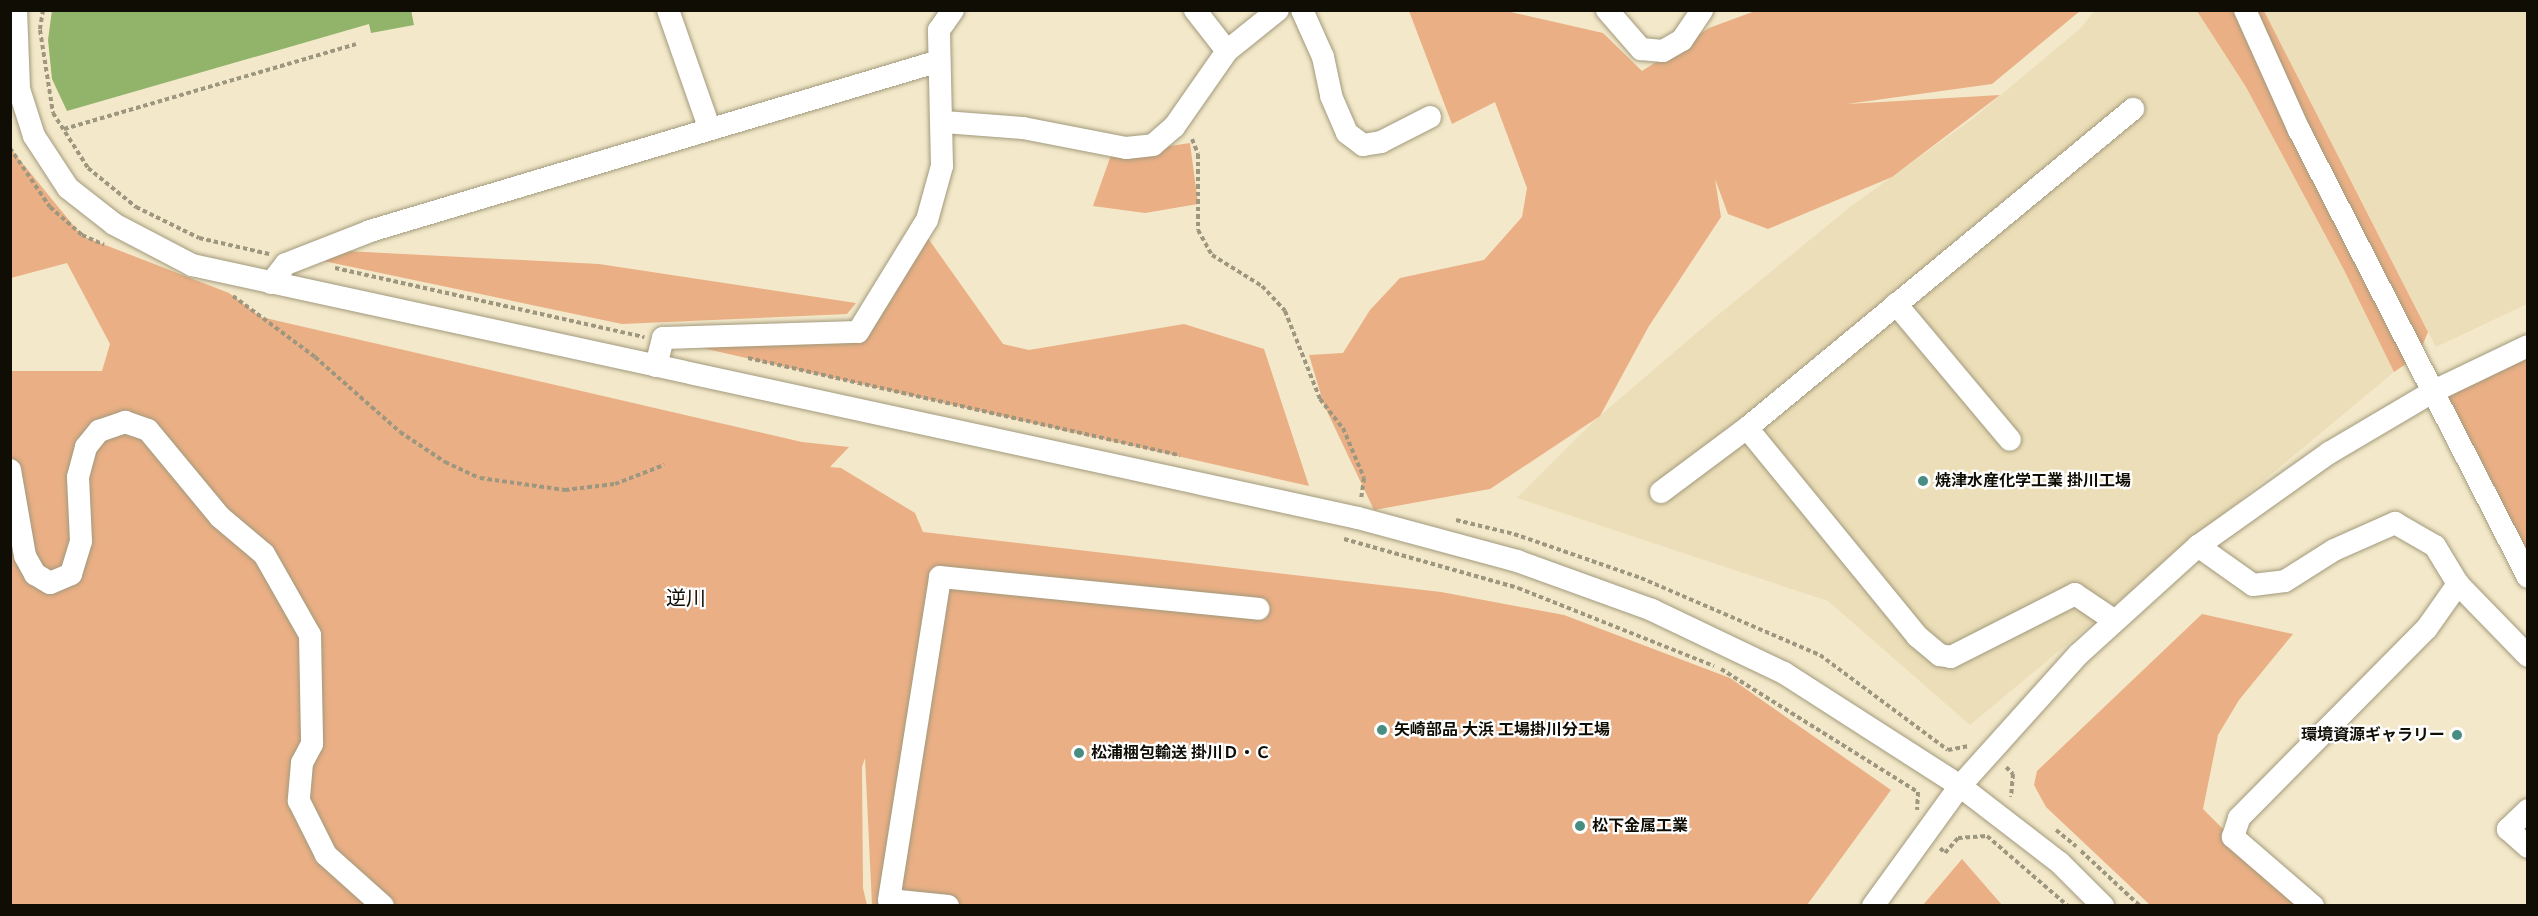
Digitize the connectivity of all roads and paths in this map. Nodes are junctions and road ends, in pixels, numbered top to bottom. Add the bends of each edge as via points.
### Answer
1 (16, 10) edge
2 (668, 10) edge
3 (952, 10) edge
4 (1195, 10) edge
5 (1278, 10) edge
6 (1302, 10) edge
7 (1607, 10) edge
8 (1702, 10) edge
9 (2246, 10) edge
10 (357, 44) dead end
11 (1227, 51) junction
12 (939, 61) junction
13 (2133, 109) dead end
14 (1180, 117) junction
15 (1430, 117) dead end
16 (944, 122) junction
17 (710, 127) junction
18 (64, 129) dead end
19 (10, 148) edge
20 (106, 246) dead end
21 (271, 283) junction
22 (238, 292) dead end
23 (1896, 304) junction
24 (2528, 346) edge
25 (657, 366) junction
26 (2432, 392) junction
27 (1746, 428) junction
28 (2010, 440) dead end
29 (664, 465) dead end
30 (10, 470) edge
31 (1660, 492) dead end
32 (1358, 518) junction
33 (1335, 537) dead end
34 (2198, 546) junction
35 (2528, 577) edge
36 (2458, 584) junction
37 (1257, 609) dead end
38 (2115, 621) junction
39 (2528, 656) edge
40 (1960, 786) junction
41 (2528, 810) edge
42 (1926, 837) junction
43 (2528, 847) edge
44 (384, 906) edge
45 (948, 906) edge
46 (1873, 906) edge
47 (2068, 906) edge
48 (2103, 906) edge
49 (2313, 906) edge

1 - 21 street via 19,89 34,136 68,188 114,224 192,265
2 - 17 street
3 - 12 street via 939,30
4 - 11 street
5 - 11 street
6 - 15 street via 1323,57 1331,96 1347,133 1363,145 1381,142
7 - 8 street via 1641,49 1663,51 1682,40
9 - 26 street via 2299,130
10 - 18 path
11 - 14 street
12 - 16 street
12 - 17 street
13 - 23 street
14 - 16 street via 1153,145 1126,148 1023,128
14 - 32 path via 1198,154 1198,230 1212,255 1262,286 1286,311 1320,399 1343,428 1364,478
16 - 25 street via 942,166 927,220 858,332 663,338
17 - 21 street via 370,231 286,264
19 - 20 path via 50,207 82,236
21 - 25 street
22 - 29 path via 228,291 315,357 400,432 445,462 480,478 565,490 615,484
23 - 27 street
23 - 28 street
24 - 26 street
25 - 32 street
26 - 34 street via 2329,453
26 - 35 street
27 - 31 street
27 - 38 street via 1917,636 1940,655 1951,657 2075,594
30 - 44 street via 25,556 35,574 50,583 71,574 81,541 78,477 86,447 99,431 124,422 148,430 220,517 264,554 310,635 312,744 302,763 299,801 326,855
32 - 40 street via 1517,561 1652,610 1784,673
33 - 42 path via 1518,588 1720,668 1918,792 1915,827
34 - 36 street via 2253,585 2285,581 2334,550 2395,524 2435,546
34 - 38 street
36 - 39 street
36 - 49 street via 2427,628 2240,818 2233,837
37 - 45 street via 940,578 889,900
38 - 40 street via 2079,654
40 - 42 street
40 - 48 street via 2060,863
41 - 43 street via 2508,829
42 - 46 street
42 - 47 path via 1945,853 1958,838 1988,836

